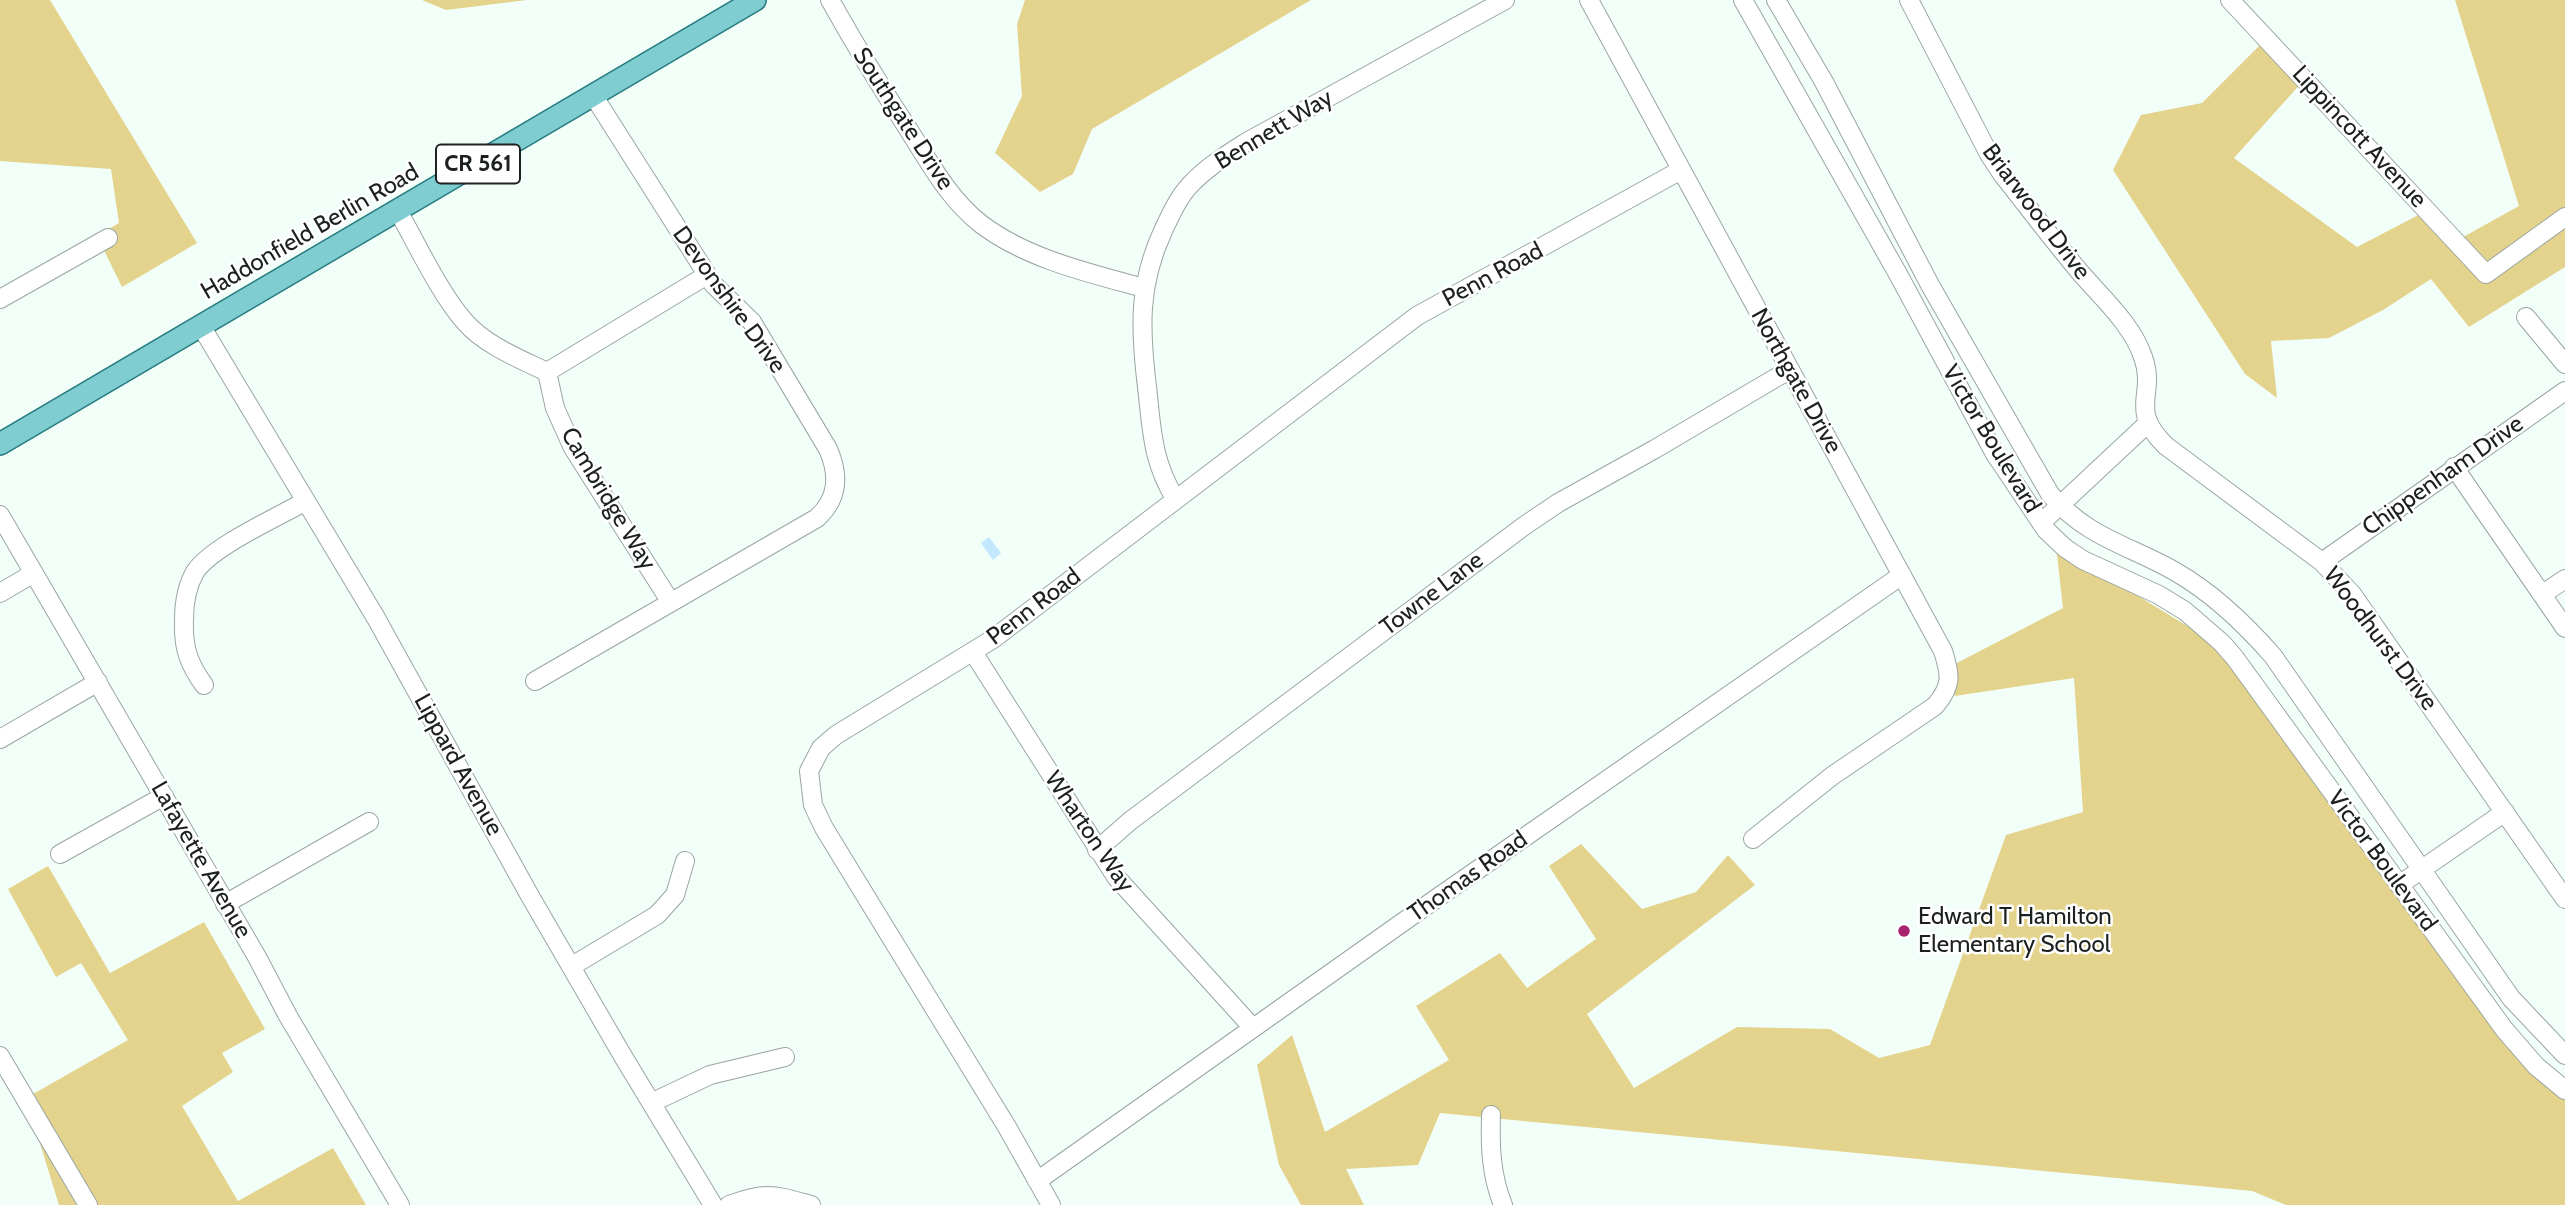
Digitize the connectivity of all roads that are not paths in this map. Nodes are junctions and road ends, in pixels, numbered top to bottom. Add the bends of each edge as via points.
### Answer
1 (755, 0) edge
2 (830, 0) edge
3 (1505, 0) edge
4 (1589, 0) edge
5 (1743, 0) edge
6 (1776, 0) edge
7 (1909, 0) edge
8 (2230, 0) edge
9 (593, 95) junction
10 (1681, 170) junction
11 (398, 211) junction
12 (2565, 217) edge
13 (108, 238) dead end
14 (707, 275) junction
15 (1144, 288) junction
16 (0, 299) edge
17 (2526, 317) dead end
18 (201, 326) junction
19 (2565, 364) edge
20 (1789, 370) junction
21 (547, 372) junction
22 (2565, 391) edge
23 (2147, 424) junction
24 (0, 444) edge
25 (2454, 467) junction
26 (1175, 500) junction
27 (304, 502) junction
28 (2060, 506) junction
29 (0, 515) edge
30 (2041, 523) junction
31 (2148, 558) junction
32 (2322, 562) junction
33 (34, 572) junction
34 (1902, 575) junction
35 (2565, 579) edge
36 (2128, 582) junction
37 (0, 593) edge
38 (2543, 594) junction
39 (670, 601) junction
40 (2565, 628) edge
41 (973, 652) junction
42 (535, 681) dead end
43 (98, 682) junction
44 (204, 685) dead end
45 (0, 739) edge
46 (164, 796) junction
47 (2505, 812) junction
48 (369, 822) dead end
49 (1753, 839) dead end
50 (1097, 850) junction
51 (60, 854) dead end
52 (685, 861) dead end
53 (2422, 871) junction
54 (2399, 886) junction
55 (2565, 899) edge
56 (225, 904) junction
57 (572, 966) junction
58 (1253, 1028) junction
59 (2565, 1055) edge
60 (0, 1056) edge
61 (785, 1057) dead end
62 (2565, 1090) edge
63 (651, 1103) junction
64 (1491, 1115) dead end
65 (1037, 1181) junction
66 (88, 1205) edge
67 (400, 1205) edge
68 (713, 1205) edge
69 (729, 1205) edge
70 (811, 1205) edge
71 (1051, 1205) edge
72 (1503, 1205) edge

1 - 9 main road, Haddonfield Berlin Road / CR 561
2 - 15 street, Southgate Drive via 946,189 982,225 1029,252
3 - 15 street, Bennett Way via 1215,163 1175,205 1154,249
4 - 10 street, Northgate Drive
5 - 30 street, Victor Boulevard via 1995,454
6 - 28 street, Victor Boulevard via 1944,309 2038,476
7 - 23 street, Briarwood Drive via 2002,174 2140,348 2147,377
8 - 12 street, Lippincott Avenue via 2486,274
9 - 11 main road, Haddonfield Berlin Road / CR 561
9 - 14 street, Devonshire Drive
10 - 20 street, Northgate Drive
10 - 26 street, Penn Road via 1417,316
11 - 18 main road, Haddonfield Berlin Road / CR 561
11 - 21 street via 466,323
13 - 16 street
14 - 21 street
14 - 39 street, Devonshire Drive via 752,322 828,449 836,476 829,508 817,518
15 - 26 street, Bennett Way via 1143,356 1154,450
17 - 19 street
18 - 24 main road, Haddonfield Berlin Road / CR 561
18 - 27 street, Lippard Avenue
20 - 34 street, Northgate Drive
20 - 50 street, Towne Lane via 1524,526
21 - 39 street, Cambridge Way via 555,408 573,448
22 - 25 street, Chippenham Drive
23 - 28 street
23 - 32 street, Woodhurst Drive via 2166,446
25 - 32 street, Chippenham Drive
25 - 38 street
26 - 41 street, Penn Road
27 - 44 street via 213,554 194,574 183,632 191,667
27 - 57 street, Lippard Avenue via 376,618
28 - 30 street
28 - 31 street, Victor Boulevard via 2091,530
29 - 33 street, Lafayette Avenue
30 - 36 street, Victor Boulevard via 2065,548
31 - 36 street
31 - 53 street, Victor Boulevard via 2194,584 2256,636
32 - 47 street, Woodhurst Drive via 2374,624
33 - 37 street
33 - 43 street, Lafayette Avenue
34 - 49 street, Northgate Drive via 1943,652 1950,682 1946,694
34 - 58 street, Thomas Road
35 - 38 street
36 - 54 street, Victor Boulevard via 2185,611 2235,658
38 - 40 street
39 - 42 street, Devonshire Drive
41 - 50 street, Wharton Way
41 - 65 street, Penn Road via 836,735 815,758 809,782 824,828
43 - 45 street
43 - 46 street, Lafayette Avenue
46 - 51 street
46 - 56 street, Lafayette Avenue
47 - 53 street
47 - 55 street, Woodhurst Drive
48 - 56 street
50 - 58 street, Wharton Way via 1116,877
52 - 57 street via 676,895 657,915
53 - 54 street
53 - 59 street, Victor Boulevard via 2511,998
54 - 62 street, Victor Boulevard via 2504,1029 2536,1066
56 - 67 street, Lafayette Avenue
57 - 63 street, Lippard Avenue
58 - 65 street, Thomas Road
60 - 66 street
61 - 63 street via 710,1075
63 - 68 street, Lippard Avenue
64 - 72 street via 1492,1169
65 - 71 street, Penn Road
69 - 70 street via 772,1195

